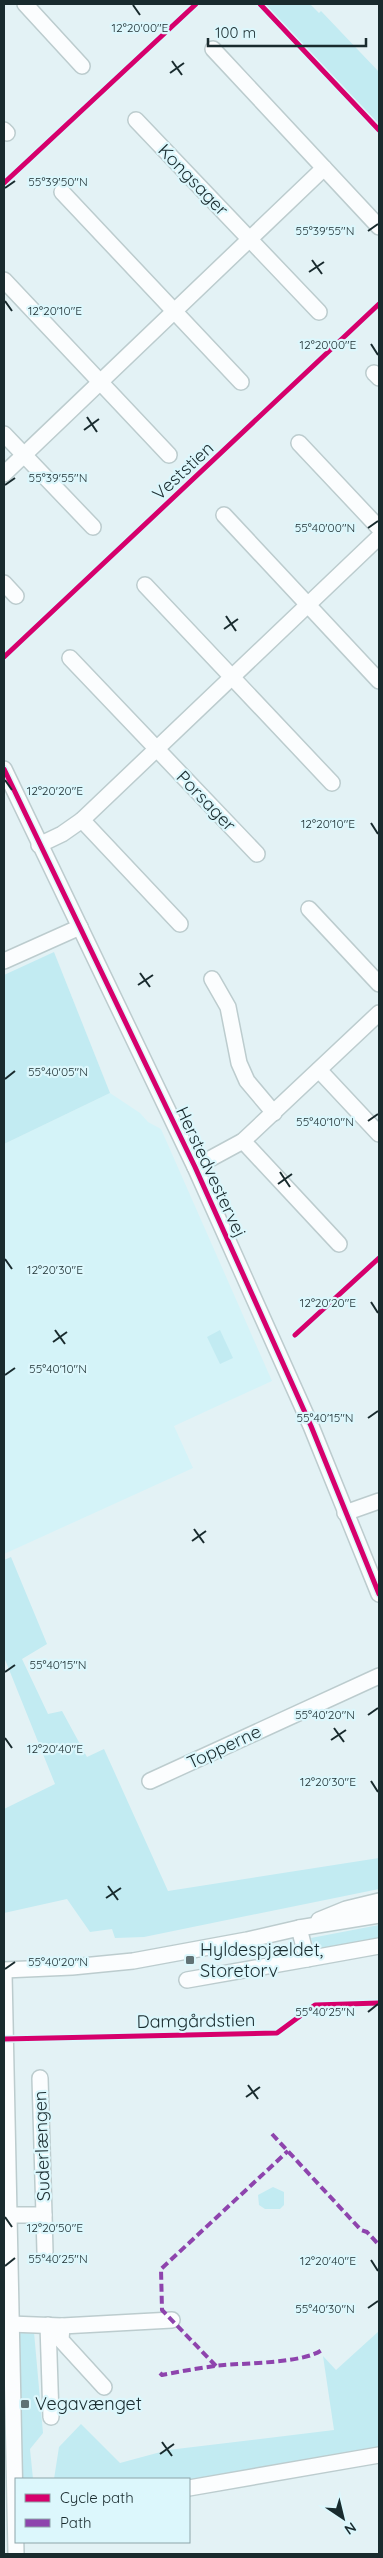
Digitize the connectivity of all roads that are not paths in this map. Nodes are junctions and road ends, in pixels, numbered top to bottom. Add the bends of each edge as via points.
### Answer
1 (25, 4) edge
2 (213, 49) dead end
3 (82, 66) dead end
4 (136, 120) dead end
5 (324, 168) junction
6 (62, 192) dead end
7 (379, 227) edge
8 (250, 240) junction
9 (4, 280) edge
10 (174, 311) junction
11 (319, 312) dead end
12 (100, 382) junction
13 (241, 382) dead end
14 (4, 434) edge
15 (299, 442) dead end
16 (169, 455) dead end
17 (24, 456) junction
18 (4, 474) edge
19 (224, 515) dead end
20 (93, 526) dead end
21 (379, 528) edge
22 (379, 537) edge
23 (4, 583) edge
24 (145, 585) dead end
25 (16, 596) dead end
26 (308, 605) junction
27 (70, 658) dead end
28 (231, 676) junction
29 (379, 681) edge
30 (155, 748) junction
31 (4, 769) edge
32 (332, 783) dead end
33 (82, 820) junction
34 (39, 845) junction
35 (257, 854) dead end
36 (309, 909) dead end
37 (180, 924) dead end
38 (80, 927) junction
39 (4, 961) edge
40 (212, 979) dead end
41 (379, 984) edge
42 (379, 1013) edge
43 (319, 1070) junction
44 (274, 1113) junction
45 (379, 1134) edge
46 (243, 1141) junction
47 (194, 1167) junction
48 (340, 1244) dead end
49 (379, 1501) edge
50 (345, 1513) junction
51 (379, 1594) edge
52 (379, 1676) edge
53 (150, 1781) dead end
54 (379, 1901) edge
55 (379, 1915) edge
56 (299, 1928) junction
57 (379, 1946) edge
58 (307, 1959) junction
59 (4, 1971) edge
60 (187, 1980) dead end
61 (5, 2073) edge
62 (40, 2078) dead end
63 (8, 2215) junction
64 (44, 2215) junction
65 (45, 2252) dead end
66 (172, 2320) dead end
67 (10, 2324) junction
68 (55, 2326) junction
69 (104, 2387) dead end
70 (51, 2417) dead end
71 (8, 2429) edge
72 (379, 2455) edge
73 (190, 2488) edge
74 (15, 2505) edge

1 - 3 street
2 - 5 street
4 - 8 street, Kongsager
5 - 7 street
5 - 8 street
6 - 10 street
8 - 10 street
8 - 11 street, Kongsager
9 - 12 street
10 - 12 street
10 - 13 street
12 - 16 street
12 - 17 street
14 - 17 street
15 - 21 street
17 - 18 street
17 - 20 street
19 - 26 street
22 - 26 street
23 - 25 street
24 - 28 street
26 - 28 street
26 - 29 street
27 - 30 street, Porsager
28 - 30 street
28 - 32 street
30 - 33 street
30 - 35 street, Porsager
31 - 34 street, Herstedvestervej
33 - 34 street
33 - 37 street
34 - 38 street, Herstedvestervej
36 - 41 street
38 - 39 street
38 - 47 street, Herstedvestervej
40 - 44 street via 228,1007 239,1063 247,1080
42 - 43 street
43 - 44 street
43 - 45 street
44 - 46 street
46 - 47 street
46 - 48 street
47 - 50 street, Herstedvestervej via 311,1426
49 - 50 street
50 - 51 street, Herstedvestervej
52 - 53 street, Topperne
54 - 56 street via 346,1909
55 - 56 street
56 - 58 street
56 - 59 street via 133,1961
57 - 58 street
58 - 60 street
59 - 61 street
61 - 63 street
62 - 64 street, Suderlængen
63 - 64 street, Suderlængen
63 - 67 street
64 - 65 street, Suderlængen
66 - 68 street
67 - 68 street
67 - 71 street
68 - 69 street via 61,2340
68 - 70 street
71 - 74 street
72 - 73 street

